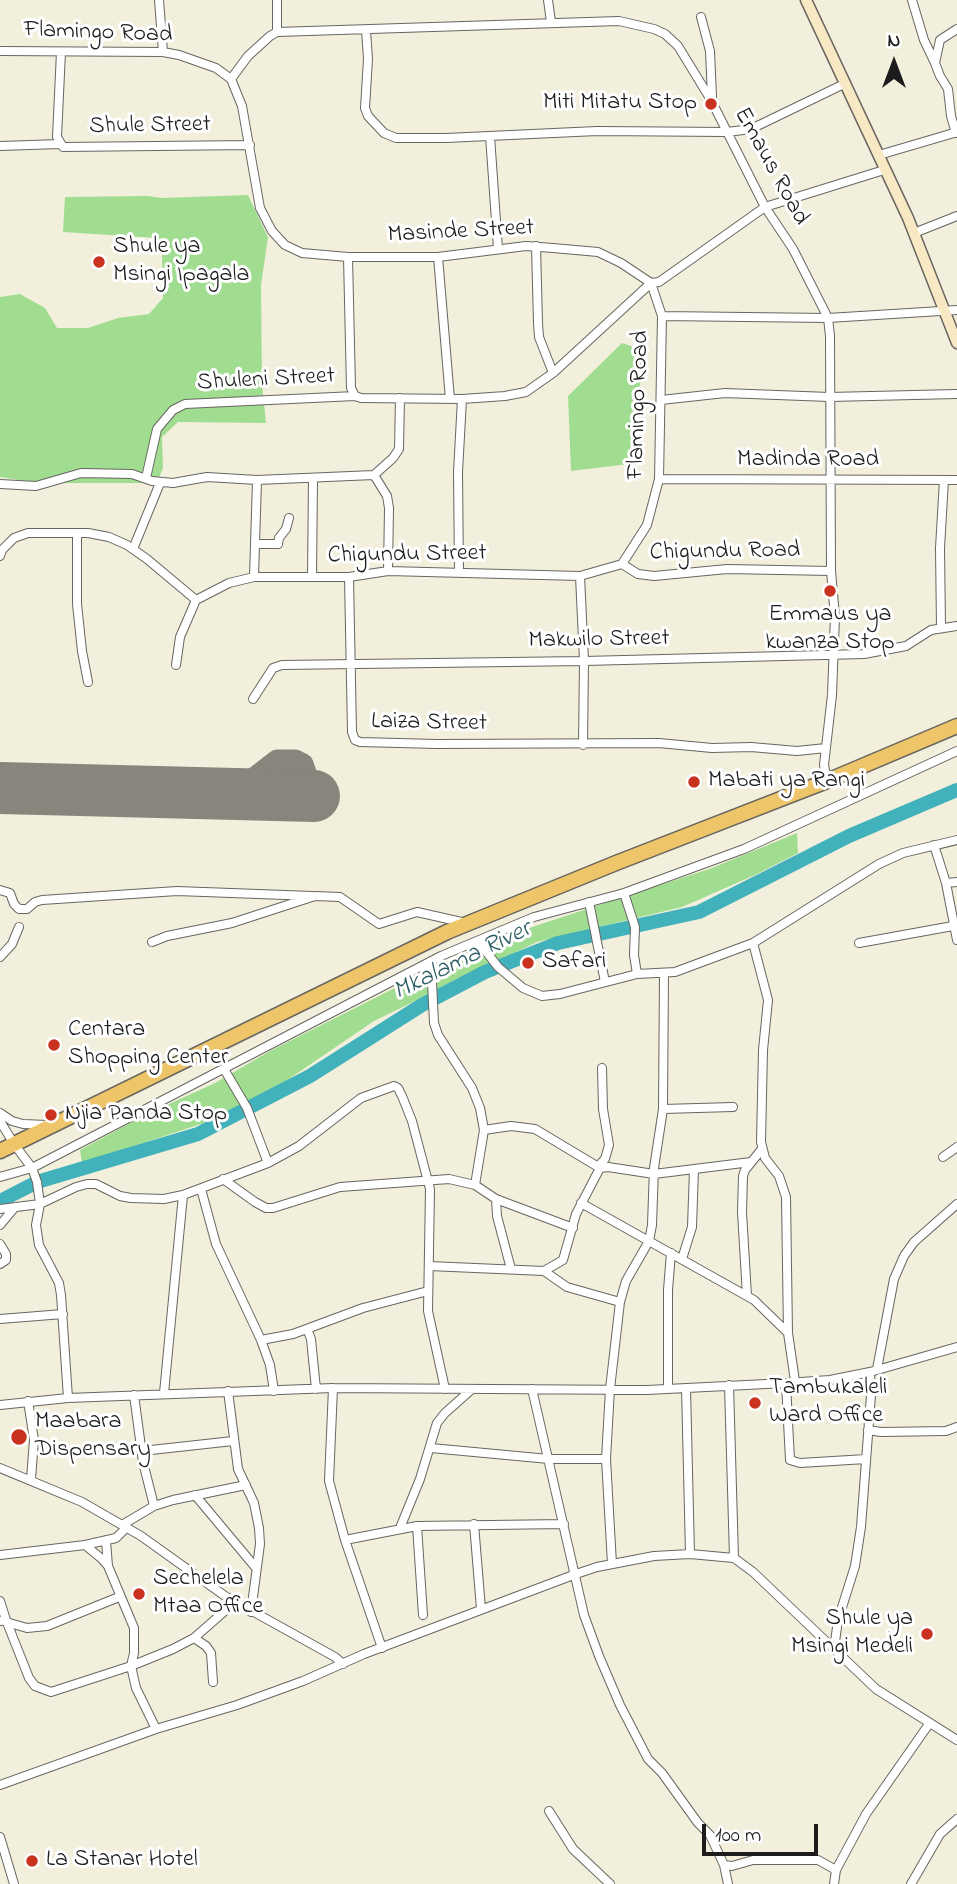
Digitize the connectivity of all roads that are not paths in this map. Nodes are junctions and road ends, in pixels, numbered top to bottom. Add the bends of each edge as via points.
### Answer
1 (159, 0) edge
2 (277, 0) edge
3 (548, 0) edge
4 (806, 0) edge
5 (912, 0) edge
6 (701, 17) dead end
7 (551, 22) junction
8 (957, 29) edge
9 (366, 30) junction
10 (277, 32) junction
11 (0, 51) edge
12 (61, 52) junction
13 (163, 52) junction
14 (935, 63) junction
15 (231, 79) junction
16 (844, 83) junction
17 (712, 100) junction
18 (727, 132) junction
19 (957, 132) edge
20 (490, 136) junction
21 (60, 144) junction
22 (250, 145) junction
23 (0, 146) edge
24 (879, 155) junction
25 (884, 170) junction
26 (765, 207) junction
27 (957, 216) edge
28 (914, 233) junction
29 (536, 246) junction
30 (498, 248) junction
31 (348, 257) junction
32 (438, 257) junction
33 (651, 283) junction
34 (957, 310) edge
35 (944, 312) junction
36 (662, 316) junction
37 (828, 318) junction
38 (957, 342) edge
39 (553, 373) junction
40 (957, 394) edge
41 (355, 396) junction
42 (830, 397) junction
43 (400, 398) junction
44 (450, 399) junction
45 (462, 399) junction
46 (660, 400) junction
47 (374, 475) junction
48 (145, 478) junction
49 (313, 479) junction
50 (659, 479) junction
51 (257, 480) junction
52 (944, 480) junction
53 (957, 480) edge
54 (829, 481) junction
55 (160, 483) junction
56 (0, 484) edge
57 (289, 518) dead end
58 (77, 534) junction
59 (255, 544) junction
60 (133, 549) junction
61 (0, 556) edge
62 (622, 564) junction
63 (831, 570) junction
64 (388, 571) junction
65 (459, 573) junction
66 (580, 576) junction
67 (254, 577) junction
68 (312, 577) junction
69 (349, 577) junction
70 (196, 600) junction
71 (957, 625) edge
72 (941, 627) junction
73 (834, 655) junction
74 (584, 661) junction
75 (350, 664) junction
76 (176, 665) dead end
77 (88, 682) dead end
78 (253, 699) dead end
79 (957, 726) edge
80 (583, 745) junction
81 (826, 748) junction
82 (957, 751) edge
83 (827, 781) junction
84 (957, 840) edge
85 (934, 845) junction
86 (957, 882) edge
87 (946, 883) junction
88 (0, 890) edge
89 (624, 893) junction
90 (315, 896) junction
91 (589, 902) junction
92 (468, 923) junction
93 (953, 926) junction
94 (19, 927) dead end
95 (478, 940) junction
96 (957, 940) edge
97 (152, 942) dead end
98 (753, 943) junction
99 (859, 943) dead end
100 (0, 957) edge
101 (431, 962) junction
102 (637, 974) junction
103 (664, 974) junction
104 (605, 982) junction
105 (603, 1068) dead end
106 (224, 1069) junction
107 (733, 1107) dead end
108 (663, 1109) junction
109 (0, 1113) edge
110 (0, 1121) edge
111 (52, 1125) junction
112 (484, 1130) junction
113 (7, 1147) edge
114 (957, 1147) edge
115 (762, 1149) junction
116 (943, 1157) dead end
117 (751, 1162) junction
118 (268, 1163) junction
119 (599, 1167) junction
120 (32, 1168) junction
121 (694, 1169) junction
122 (654, 1174) junction
123 (0, 1177) edge
124 (223, 1179) junction
125 (428, 1181) junction
126 (475, 1185) junction
127 (201, 1189) junction
128 (183, 1195) junction
129 (496, 1199) junction
130 (581, 1203) junction
131 (40, 1204) junction
132 (957, 1204) edge
133 (15, 1207) junction
134 (0, 1209) edge
135 (0, 1225) edge
136 (573, 1227) junction
137 (649, 1241) junction
138 (0, 1244) edge
139 (671, 1253) junction
140 (682, 1259) junction
141 (0, 1264) edge
142 (429, 1266) junction
143 (511, 1269) junction
144 (544, 1271) junction
145 (428, 1291) junction
146 (747, 1296) junction
147 (620, 1301) junction
148 (63, 1314) junction
149 (0, 1319) edge
150 (307, 1329) junction
151 (788, 1333) junction
152 (261, 1340) junction
153 (957, 1347) edge
154 (874, 1370) junction
155 (790, 1382) junction
156 (729, 1385) junction
157 (316, 1388) junction
158 (333, 1388) junction
159 (668, 1388) junction
160 (686, 1388) junction
161 (445, 1389) junction
162 (472, 1389) junction
163 (610, 1389) junction
164 (532, 1390) junction
165 (228, 1391) junction
166 (274, 1391) junction
167 (164, 1393) junction
168 (134, 1395) junction
169 (68, 1398) junction
170 (28, 1401) junction
171 (0, 1405) edge
172 (957, 1427) edge
173 (868, 1430) junction
174 (233, 1441) junction
175 (431, 1448) junction
176 (142, 1451) junction
177 (606, 1459) junction
178 (866, 1459) junction
179 (549, 1460) junction
180 (0, 1468) edge
181 (31, 1479) junction
182 (246, 1485) junction
183 (195, 1495) junction
184 (154, 1506) junction
185 (474, 1524) junction
186 (564, 1524) junction
187 (124, 1526) junction
188 (417, 1526) junction
189 (400, 1528) junction
190 (345, 1540) junction
191 (106, 1541) junction
192 (85, 1545) junction
193 (690, 1554) junction
194 (0, 1555) edge
195 (734, 1558) junction
196 (612, 1564) junction
197 (108, 1566) junction
198 (256, 1568) junction
199 (576, 1574) junction
200 (119, 1597) junction
201 (0, 1601) edge
202 (235, 1602) junction
203 (481, 1609) junction
204 (251, 1612) junction
205 (423, 1615) dead end
206 (4, 1621) edge
207 (194, 1638) junction
208 (382, 1648) junction
209 (834, 1649) junction
210 (343, 1664) junction
211 (131, 1666) junction
212 (213, 1682) dead end
213 (929, 1724) junction
214 (156, 1729) junction
215 (957, 1740) edge
216 (0, 1785) edge
217 (549, 1811) dead end
218 (957, 1819) edge
219 (0, 1837) edge
220 (724, 1865) junction
221 (836, 1870) junction
222 (14, 1884) edge
223 (610, 1884) edge
224 (728, 1884) edge
225 (834, 1884) edge
226 (911, 1884) edge

1 - 13 street
2 - 10 street
3 - 7 street
4 - 16 street
5 - 14 street
6 - 17 street via 710,51
7 - 9 street, Emaus Road
7 - 17 street, Emaus Road via 619,21 665,34 678,46
8 - 14 street via 940,40
9 - 10 street, Emaus Road
9 - 20 street via 365,108 377,128 396,138
10 - 15 street via 248,55
11 - 12 street, Flamingo Road
12 - 13 street, Flamingo Road
12 - 21 street, Shule Street
13 - 15 street, Flamingo Road via 216,68
14 - 19 street via 948,89
15 - 22 street, Masinde Street
16 - 18 street via 751,129
16 - 24 street
17 - 18 street, Emaus Road
18 - 20 street
18 - 26 street, Emaus Road
19 - 24 street
20 - 30 street
21 - 22 street, Shule Street via 70,148
21 - 23 street
22 - 31 street, Masinde Street via 260,208 272,231 285,245 302,253
24 - 25 street
25 - 26 street
25 - 28 street
26 - 33 street via 659,282
26 - 37 street, Emaus Road via 793,249
27 - 28 street
28 - 35 street
29 - 30 street, Masinde Street
29 - 33 street, Masinde Street via 598,253
29 - 39 street via 537,323
30 - 32 street, Masinde Street
31 - 32 street, Masinde Street
31 - 41 street via 351,388
32 - 44 street
33 - 36 street, Flamingo Road
33 - 39 street
34 - 35 street
35 - 37 street
35 - 38 street
36 - 37 street
36 - 46 street, Flamingo Road
37 - 42 street, Emaus Road
39 - 45 street via 516,395
40 - 42 street
41 - 43 street
41 - 48 street, Shuleni Street via 184,404 157,429
42 - 46 street via 725,393
42 - 54 street, Emaus Road
43 - 44 street
43 - 47 street via 399,449
44 - 45 street
45 - 65 street
46 - 50 street, Flamingo Road
47 - 49 street
47 - 64 street via 389,508
48 - 55 street
48 - 56 street via 127,473 81,473 36,486
49 - 51 street
49 - 68 street
50 - 54 street, Madinda Road
50 - 62 street, Flamingo Road via 647,525
51 - 55 street via 207,477
51 - 59 street
52 - 53 street, Madinda Road
52 - 54 street, Madinda Road
52 - 72 street
54 - 63 street, Emaus Road
55 - 60 street
57 - 59 street via 278,544
58 - 60 street via 109,537
58 - 61 street via 28,533 14,538
58 - 77 street via 77,604
59 - 67 street
60 - 70 street
62 - 63 street, Chigundu Road via 638,574 654,576 727,569
62 - 66 street, Chigundu Street
63 - 73 street, Emaus Road
64 - 65 street, Chigundu Street
64 - 69 street, Chigundu Street
65 - 66 street, Chigundu Street
66 - 74 street
67 - 68 street, Chigundu Street
67 - 70 street, Chigundu Street via 229,583
68 - 69 street, Chigundu Street
69 - 75 street, Laiza Street
70 - 76 street via 180,637
71 - 72 street, Makwilo Street
72 - 73 street, Makwilo Street via 906,646
73 - 74 street, Makwilo Street
73 - 81 street, Emaus Road
74 - 75 street, Makwilo Street
74 - 80 street
75 - 78 street, Makwilo Street via 277,666
75 - 80 street, Laiza Street via 352,732 360,742
79 - 83 highway
80 - 81 street
81 - 83 street, Emaus Road
82 - 89 street via 744,849
83 - 92 highway
84 - 85 street
85 - 87 street
85 - 98 street via 879,864
86 - 87 street
87 - 93 street
88 - 90 street via 7,891 19,909 42,900 177,891
89 - 91 street
89 - 102 street via 635,927
90 - 92 street via 340,897 379,924 417,912
90 - 97 street
91 - 95 street via 534,917
91 - 104 street
92 - 111 highway
93 - 96 street
93 - 99 street
94 - 100 street
95 - 101 street
95 - 104 street via 498,967 523,988 542,996
98 - 103 street
98 - 115 street via 768,1010
101 - 106 street
101 - 112 street via 436,1030 477,1099
102 - 103 street
102 - 104 street
103 - 108 street
105 - 119 street via 609,1145
106 - 118 street via 247,1108
106 - 120 street
107 - 108 street
108 - 122 street
109 - 111 street via 23,1124
110 - 113 street
111 - 113 highway
112 - 119 street via 535,1129
112 - 126 street
113 - 120 street
114 - 116 street
115 - 117 street
115 - 151 street via 786,1197
117 - 121 street
117 - 146 street via 743,1176
118 - 124 street
118 - 125 street via 299,1146 361,1098 394,1086 412,1121
119 - 122 street
119 - 130 street
120 - 123 street
120 - 131 street
121 - 122 street
121 - 140 street via 692,1227
122 - 137 street
124 - 125 street via 266,1208 340,1187
124 - 127 street
125 - 126 street via 449,1179
125 - 142 street
126 - 129 street
127 - 128 street
127 - 152 street via 216,1244
128 - 131 street via 131,1198 88,1184
128 - 167 street
129 - 136 street
129 - 143 street
130 - 136 street
130 - 137 street
131 - 133 street
131 - 148 street via 39,1245 59,1283
132 - 154 street via 904,1256 894,1279
133 - 134 street
133 - 135 street
136 - 144 street via 563,1260
137 - 139 street
137 - 147 street
138 - 141 street via 6,1260
139 - 140 street
139 - 159 street
140 - 146 street
142 - 143 street
142 - 145 street
143 - 144 street
144 - 147 street via 567,1287
145 - 150 street
145 - 161 street
146 - 151 street
147 - 163 street
148 - 149 street
148 - 169 street
150 - 152 street
150 - 157 street
151 - 155 street
152 - 166 street
153 - 154 street
154 - 155 street via 830,1380
154 - 173 street
155 - 156 street
155 - 178 street via 790,1460
156 - 160 street
156 - 195 street
157 - 158 street
157 - 166 street
158 - 161 street
158 - 190 street via 329,1481
159 - 160 street
159 - 163 street
160 - 193 street
161 - 162 street
162 - 164 street
162 - 175 street via 440,1418
163 - 164 street
163 - 177 street
164 - 179 street
165 - 166 street
165 - 167 street
165 - 174 street
167 - 168 street
168 - 169 street
168 - 176 street
169 - 170 street
170 - 171 street
170 - 181 street via 34,1440
172 - 173 street via 946,1431
173 - 178 street
174 - 176 street
174 - 182 street
175 - 179 street
175 - 189 street
176 - 184 street
177 - 179 street
177 - 196 street
178 - 209 street via 855,1566
179 - 186 street
180 - 181 street
181 - 187 street
182 - 183 street
182 - 198 street via 259,1528
183 - 184 street
183 - 198 street
184 - 187 street
185 - 186 street
185 - 188 street
185 - 203 street
186 - 199 street
187 - 191 street via 116,1538
187 - 202 street
188 - 189 street
188 - 205 street
189 - 190 street
190 - 208 street
191 - 192 street
191 - 197 street
192 - 194 street
192 - 197 street
193 - 195 street
193 - 196 street
195 - 209 street
196 - 199 street
197 - 200 street
198 - 204 street
199 - 203 street
199 - 220 street via 584,1615 620,1705 648,1759 710,1835
200 - 206 street via 47,1626 27,1628
200 - 211 street via 134,1628
201 - 206 street
202 - 204 street
202 - 207 street
203 - 208 street
204 - 210 street
206 - 211 street via 29,1678 43,1690 71,1687
207 - 211 street
207 - 212 street via 211,1653
208 - 210 street
209 - 213 street via 876,1689
210 - 214 street via 237,1705
211 - 214 street
213 - 215 street
213 - 221 street via 866,1814
214 - 216 street
217 - 223 street via 573,1849
218 - 226 street via 940,1834
219 - 222 street
220 - 221 street via 818,1860
220 - 224 street
221 - 225 street

